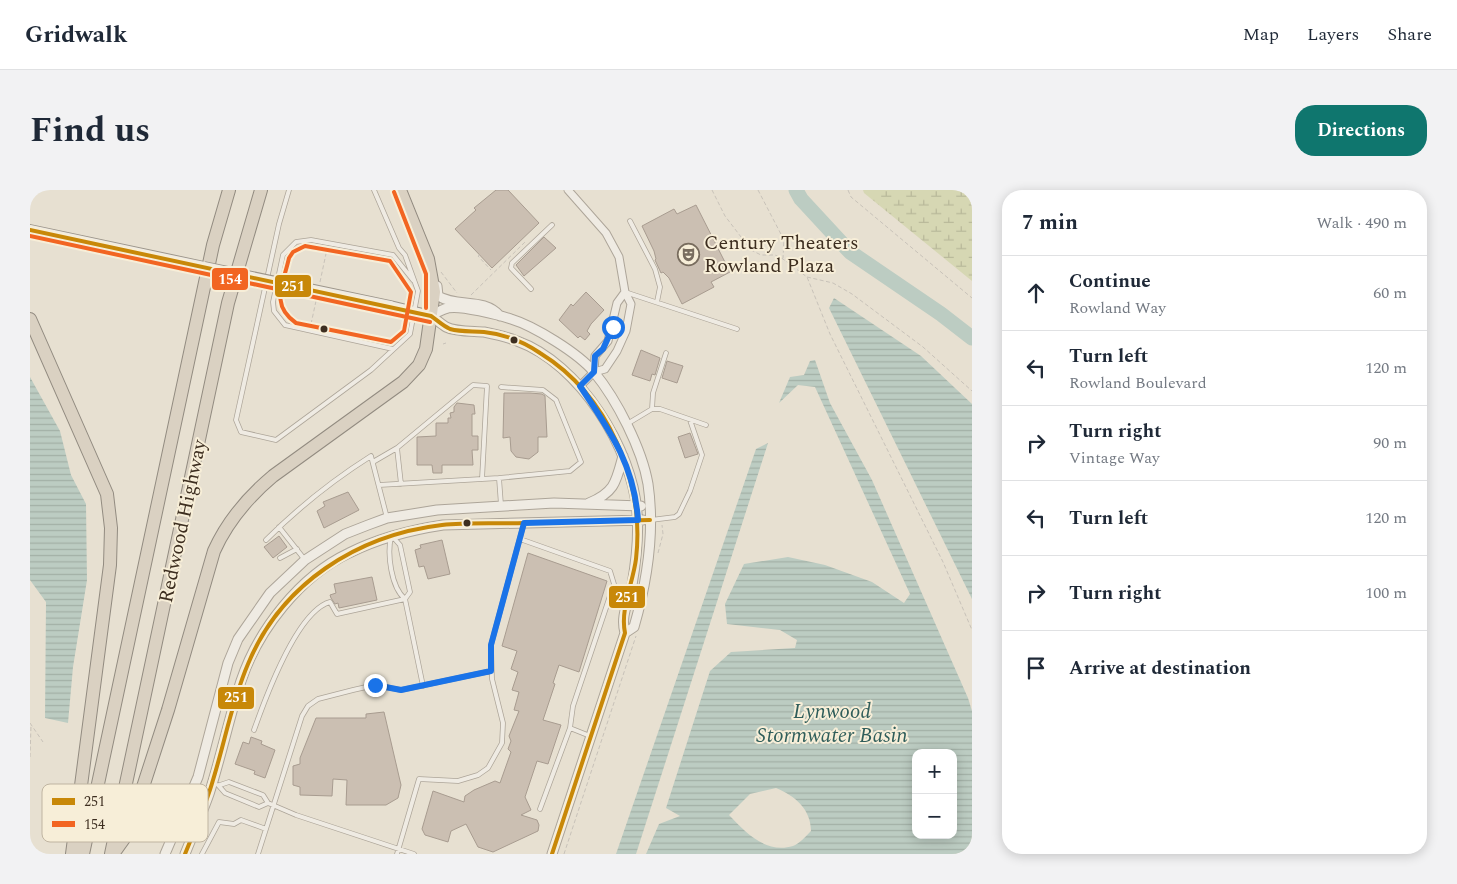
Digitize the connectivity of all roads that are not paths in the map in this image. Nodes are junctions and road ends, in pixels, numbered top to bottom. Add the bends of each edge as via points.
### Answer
1 (228, 190) edge
2 (261, 190) edge
3 (289, 190) edge
4 (374, 190) edge
5 (400, 190) edge
6 (568, 190) edge
7 (630, 221) dead end
8 (552, 225) dead end
9 (34, 231) edge
10 (436, 274) junction
11 (413, 280) junction
12 (531, 289) dead end
13 (625, 292) junction
14 (657, 302) junction
15 (416, 313) junction
16 (431, 316) junction
17 (500, 316) junction
18 (30, 319) edge
19 (737, 329) dead end
20 (393, 349) junction
21 (666, 353) dead end
22 (594, 372) junction
23 (580, 386) junction
24 (501, 387) dead end
25 (652, 409) junction
26 (690, 420) junction
27 (627, 424) junction
28 (706, 425) dead end
29 (397, 448) junction
30 (623, 456) junction
31 (373, 462) junction
32 (499, 478) junction
33 (482, 479) junction
34 (402, 484) junction
35 (378, 485) junction
36 (587, 504) junction
37 (637, 506) junction
38 (649, 506) junction
39 (502, 507) junction
40 (387, 518) junction
41 (638, 520) junction
42 (650, 520) junction
43 (524, 523) junction
44 (279, 527) junction
45 (392, 536) junction
46 (266, 540) dead end
47 (520, 540) junction
48 (297, 549) junction
49 (280, 558) dead end
50 (305, 560) junction
51 (405, 600) junction
52 (626, 633) junction
53 (491, 671) junction
54 (423, 686) junction
55 (570, 728) junction
56 (254, 730) dead end
57 (591, 737) junction
58 (198, 777) junction
59 (81, 784) edge
60 (98, 784) edge
61 (127, 784) edge
62 (144, 784) edge
63 (195, 784) edge
64 (216, 784) junction
65 (208, 803) edge
66 (268, 803) junction
67 (274, 806) junction
68 (540, 808) dead end
69 (266, 829) junction
70 (121, 842) edge
71 (170, 842) edge
72 (191, 842) edge
73 (398, 852) edge
74 (112, 854) edge
75 (165, 854) edge
76 (186, 854) edge
77 (202, 854) edge
78 (258, 854) edge
79 (414, 854) edge
80 (552, 854) edge

1 - 60 highway, Redwood Highway via 213,245
2 - 61 highway, Redwood Highway via 228,303
3 - 20 lane via 237,427 241,432 276,440 372,370
4 - 11 lane
5 - 10 highway
6 - 13 street via 606,232 619,257
7 - 14 lane via 655,269 660,287
8 - 12 lane via 512,263 512,268
9 - 15 main road, bridge
10 - 16 highway
10 - 17 street via 438,296 447,301 492,307
11 - 15 lane via 418,291
11 - 20 lane via 393,256 311,240 296,242 283,255 273,302 274,311 285,325
13 - 14 lane
13 - 22 street via 617,303 608,341 595,356
13 - 22 street via 631,304 626,331 605,369
14 - 19 lane
15 - 16 main road
15 - 20 lane via 410,334
16 - 17 street via 449,307
16 - 23 street via 448,328 517,341 538,351 570,374
16 - 62 highway via 426,349 419,365 403,382 273,476 254,492 224,530 214,551
17 - 22 street via 524,323 548,337
18 - 59 highway via 107,494 111,528 110,565
21 - 25 lane via 653,393
22 - 23 street
22 - 27 street
23 - 30 street
24 - 32 lane via 543,390 556,400 581,462 570,471
25 - 26 lane
25 - 27 lane
26 - 28 lane
26 - 42 lane via 702,455 690,491 675,517
27 - 38 street via 640,454 648,485
29 - 31 lane
29 - 33 lane via 474,385 486,386
29 - 34 lane
30 - 36 street via 617,481 610,491
30 - 37 street via 634,486
31 - 35 lane
31 - 44 lane via 371,456 343,473
32 - 33 lane
32 - 39 lane
33 - 34 lane
34 - 35 lane
35 - 40 lane
36 - 37 street
36 - 39 street
37 - 38 street
37 - 41 street
38 - 42 street
39 - 40 street via 437,510
40 - 45 street
40 - 50 street via 345,534
41 - 42 street
41 - 43 street
41 - 52 street via 632,588 622,621
42 - 52 street via 644,593 634,627
43 - 45 street via 443,525
43 - 47 lane
44 - 46 lane
44 - 48 lane
45 - 51 lane via 388,550 398,593
45 - 51 lane via 400,545 410,592
45 - 64 street via 346,554 310,579 281,609 260,640 242,679
47 - 53 lane via 491,645
47 - 55 lane via 610,571 614,584 573,706
48 - 49 lane
48 - 50 lane
50 - 58 street via 270,592 238,639 228,663
51 - 54 lane
51 - 56 lane via 337,614 330,602 321,604 294,639 274,677
52 - 57 street
53 - 54 lane
53 - 73 lane via 504,734 496,756 478,775 458,782 420,779
54 - 67 lane via 401,690 375,685 318,699 308,706
55 - 57 lane
55 - 68 lane
57 - 80 street
58 - 63 street
58 - 64 lane
64 - 65 street
64 - 66 lane via 225,793 259,806
64 - 66 lane via 229,782 263,795
66 - 67 lane
67 - 69 lane
67 - 73 lane
69 - 77 lane via 241,820 234,824 219,822
69 - 78 lane
70 - 74 highway
71 - 75 street
72 - 76 street
73 - 79 lane

